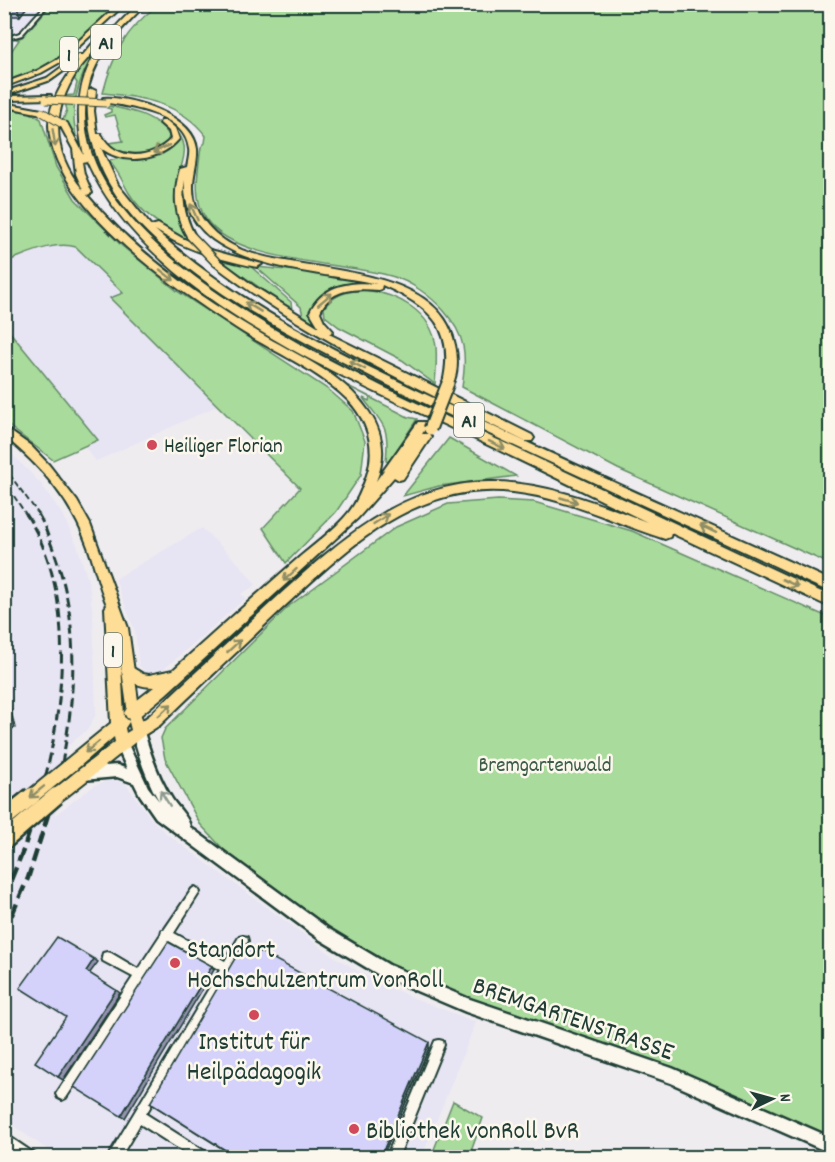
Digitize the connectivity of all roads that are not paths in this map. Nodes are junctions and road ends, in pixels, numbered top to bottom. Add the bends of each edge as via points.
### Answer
1 (48, 4) edge
2 (137, 4) edge
3 (143, 4) edge
4 (150, 4) edge
5 (122, 5) edge
6 (105, 32) junction
7 (4, 39) edge
8 (4, 85) edge
9 (4, 94) edge
10 (4, 101) edge
11 (106, 101) junction
12 (90, 118) junction
13 (186, 135) junction
14 (76, 146) junction
15 (119, 192) junction
16 (128, 223) junction
17 (122, 237) junction
18 (359, 276) junction
19 (359, 352) junction
20 (444, 382) junction
21 (426, 427) junction
22 (4, 430) edge
23 (638, 496) junction
24 (354, 515) junction
25 (749, 564) junction
26 (318, 567) junction
27 (831, 586) edge
28 (111, 601) junction
29 (831, 602) edge
30 (128, 671) junction
31 (180, 673) junction
32 (132, 713) junction
33 (117, 726) junction
34 (138, 732) junction
35 (122, 744) junction
36 (83, 774) junction
37 (137, 778) junction
38 (6, 817) edge
39 (194, 836) junction
40 (4, 841) edge
41 (195, 892) dead end
42 (166, 934) junction
43 (243, 941) edge
44 (107, 957) dead end
45 (227, 968) junction
46 (139, 975) junction
47 (439, 1045) dead end
48 (62, 1094) dead end
49 (138, 1116) junction
50 (4, 1139) edge
51 (831, 1144) edge
52 (31, 1158) edge
53 (112, 1158) edge
54 (205, 1158) edge
55 (393, 1158) edge

1 - 7 street via 21,34
2 - 6 highway
3 - 16 highway, A1 via 116,29 99,52 86,78 81,105 82,129 91,162
4 - 12 highway, A1 via 123,30 105,55 92,89
5 - 8 main road, 1 via 58,61
6 - 9 highway via 55,75
6 -> 17 highway via 65,88 54,113 53,133 58,154 72,180 95,211
10 - 11 highway, bridge
10 - 14 highway, bridge via 42,112 64,125
11 -> 12 highway via 160,120 174,133 173,142 149,154 113,153 99,141
11 - 13 highway via 157,113
12 - 15 highway, A1 via 96,148
18 -> 13 highway via 261,259 211,234 197,219 189,200 193,148
13 - 19 highway, bridge via 188,154 178,203 191,236 216,262 279,308
14 - 16 highway via 109,204
14 - 17 highway via 86,191
15 - 18 highway via 164,232 213,254 264,265
23 -> 15 highway, A1 via 442,407 264,314 175,253 136,216
16 -> 25 highway, A1 via 198,284 295,344
17 -> 24 highway via 188,291 333,383 358,405 369,421 377,449 374,474
18 - 20 highway via 400,288 437,315 451,345 452,359
19 -> 20 highway via 319,322 315,312 319,302 350,287 394,292 423,309 436,326 444,350
19 - 23 highway
20 - 21 highway, bridge
21 - 24 highway
21 - 26 highway via 398,478
22 - 28 main road, 1 via 49,469 78,509 92,538
27 -> 23 highway, A1
24 -> 31 highway
26 -> 25 highway via 370,526 412,502 444,492 488,486 528,490 572,501
25 -> 29 highway, A1
34 -> 26 highway
28 - 30 main road, 1 via 123,629
28 - 33 main road, 1
30 - 31 highway via 147,681
30 - 32 main road, 1
31 - 32 highway
32 - 33 main road
32 - 34 main road, 1
33 - 35 main road, 1
33 -> 38 main road, bridge
34 - 35 main road
39 -> 34 main road, BREMGARTENSTRASSE via 159,789
35 - 36 main road
35 - 37 main road, BREMGARTENSTRASSE
36 - 37 main road via 117,771
36 - 40 main road, bridge
37 - 39 main road, BREMGARTENSTRASSE via 161,814
39 - 51 main road, BREMGARTENSTRASSE via 324,933 384,970 473,1007 651,1068
41 - 42 street
42 - 45 street
42 - 46 street
43 - 45 street
44 - 46 street
45 - 49 street
46 - 48 street
47 - 55 street
49 - 53 street
49 - 54 street
50 - 52 street

